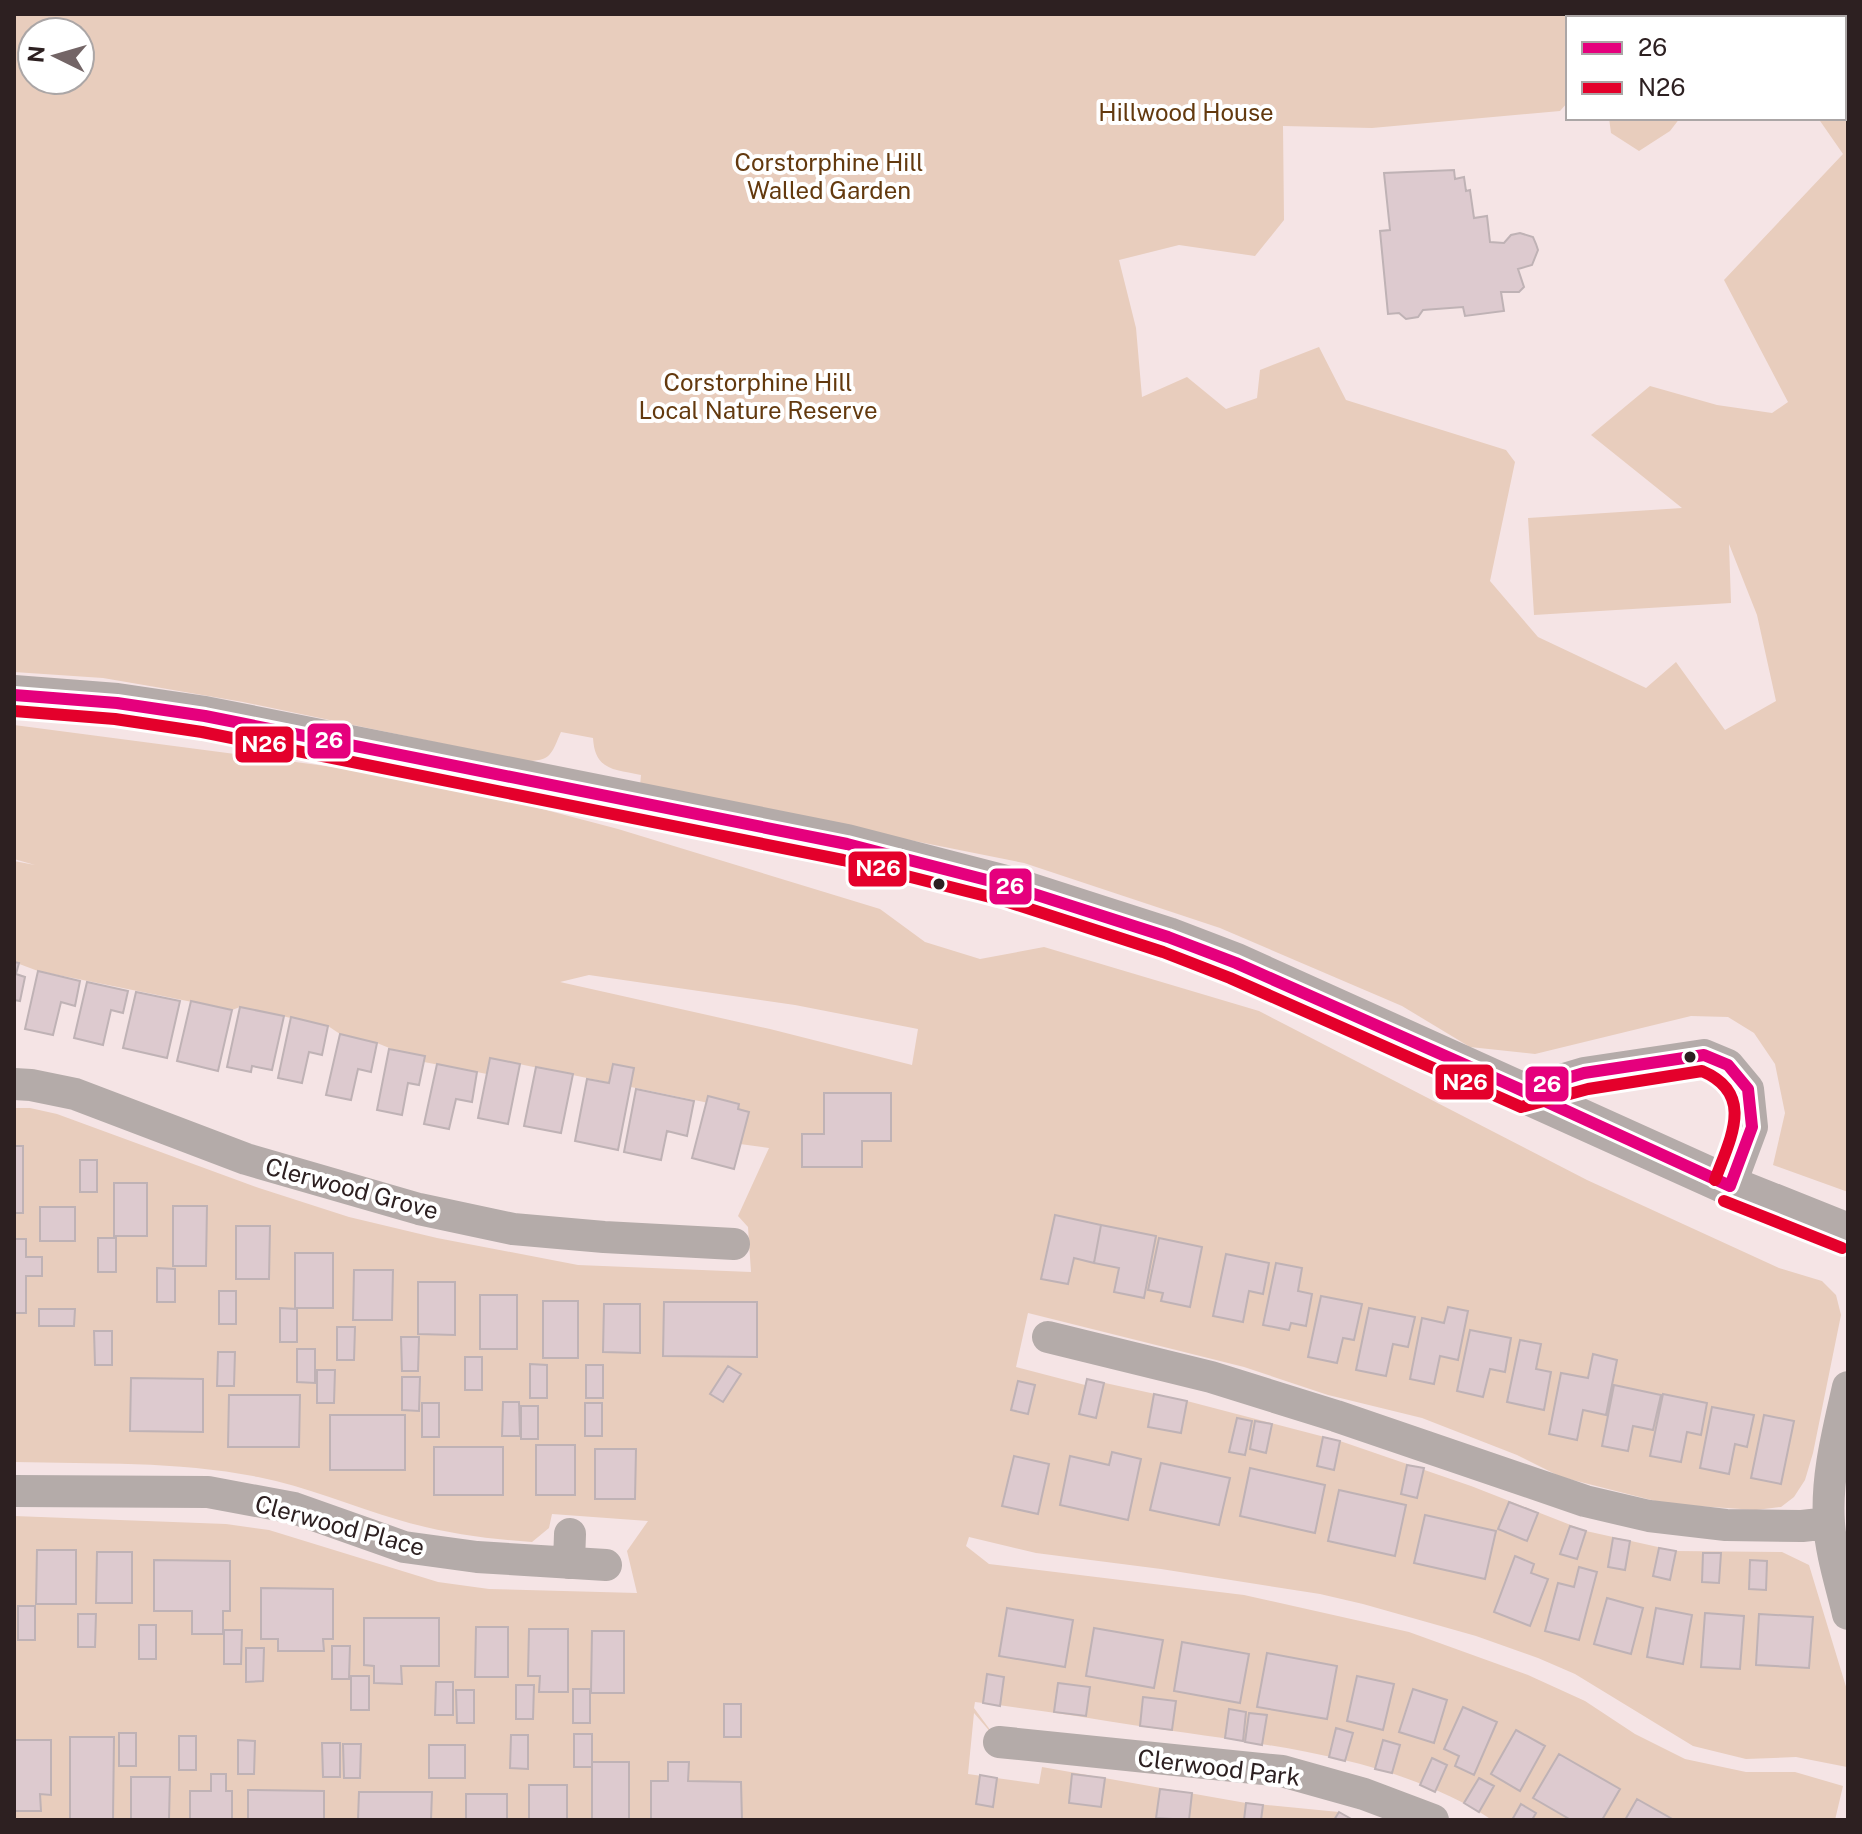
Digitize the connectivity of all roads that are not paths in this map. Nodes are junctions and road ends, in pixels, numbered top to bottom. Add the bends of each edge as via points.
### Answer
1 (14, 695) edge
2 (14, 1084) edge
3 (1524, 1091) junction
4 (1730, 1186) junction
5 (1848, 1233) edge
6 (734, 1244) dead end
7 (1048, 1337) dead end
8 (1848, 1387) edge
9 (14, 1491) edge
10 (1829, 1523) junction
11 (606, 1565) dead end
12 (1848, 1614) edge
13 (999, 1742) dead end
14 (1433, 1820) edge

1 - 3 street via 205,716 847,844 977,878 1182,942
2 - 6 street, Clerwood Grove via 75,1094 246,1159 419,1209 513,1229 702,1231
3 - 4 street
3 - 4 street via 1584,1073 1704,1055 1728,1065 1748,1089 1752,1127
4 - 5 street
7 - 10 street via 1211,1377 1585,1501 1649,1516 1726,1525
8 - 10 street via 1831,1473
9 - 11 street, Clerwood Place via 208,1492 294,1508 404,1547 477,1557 570,1549
10 - 12 street
13 - 14 street, Clerwood Park via 1282,1771

